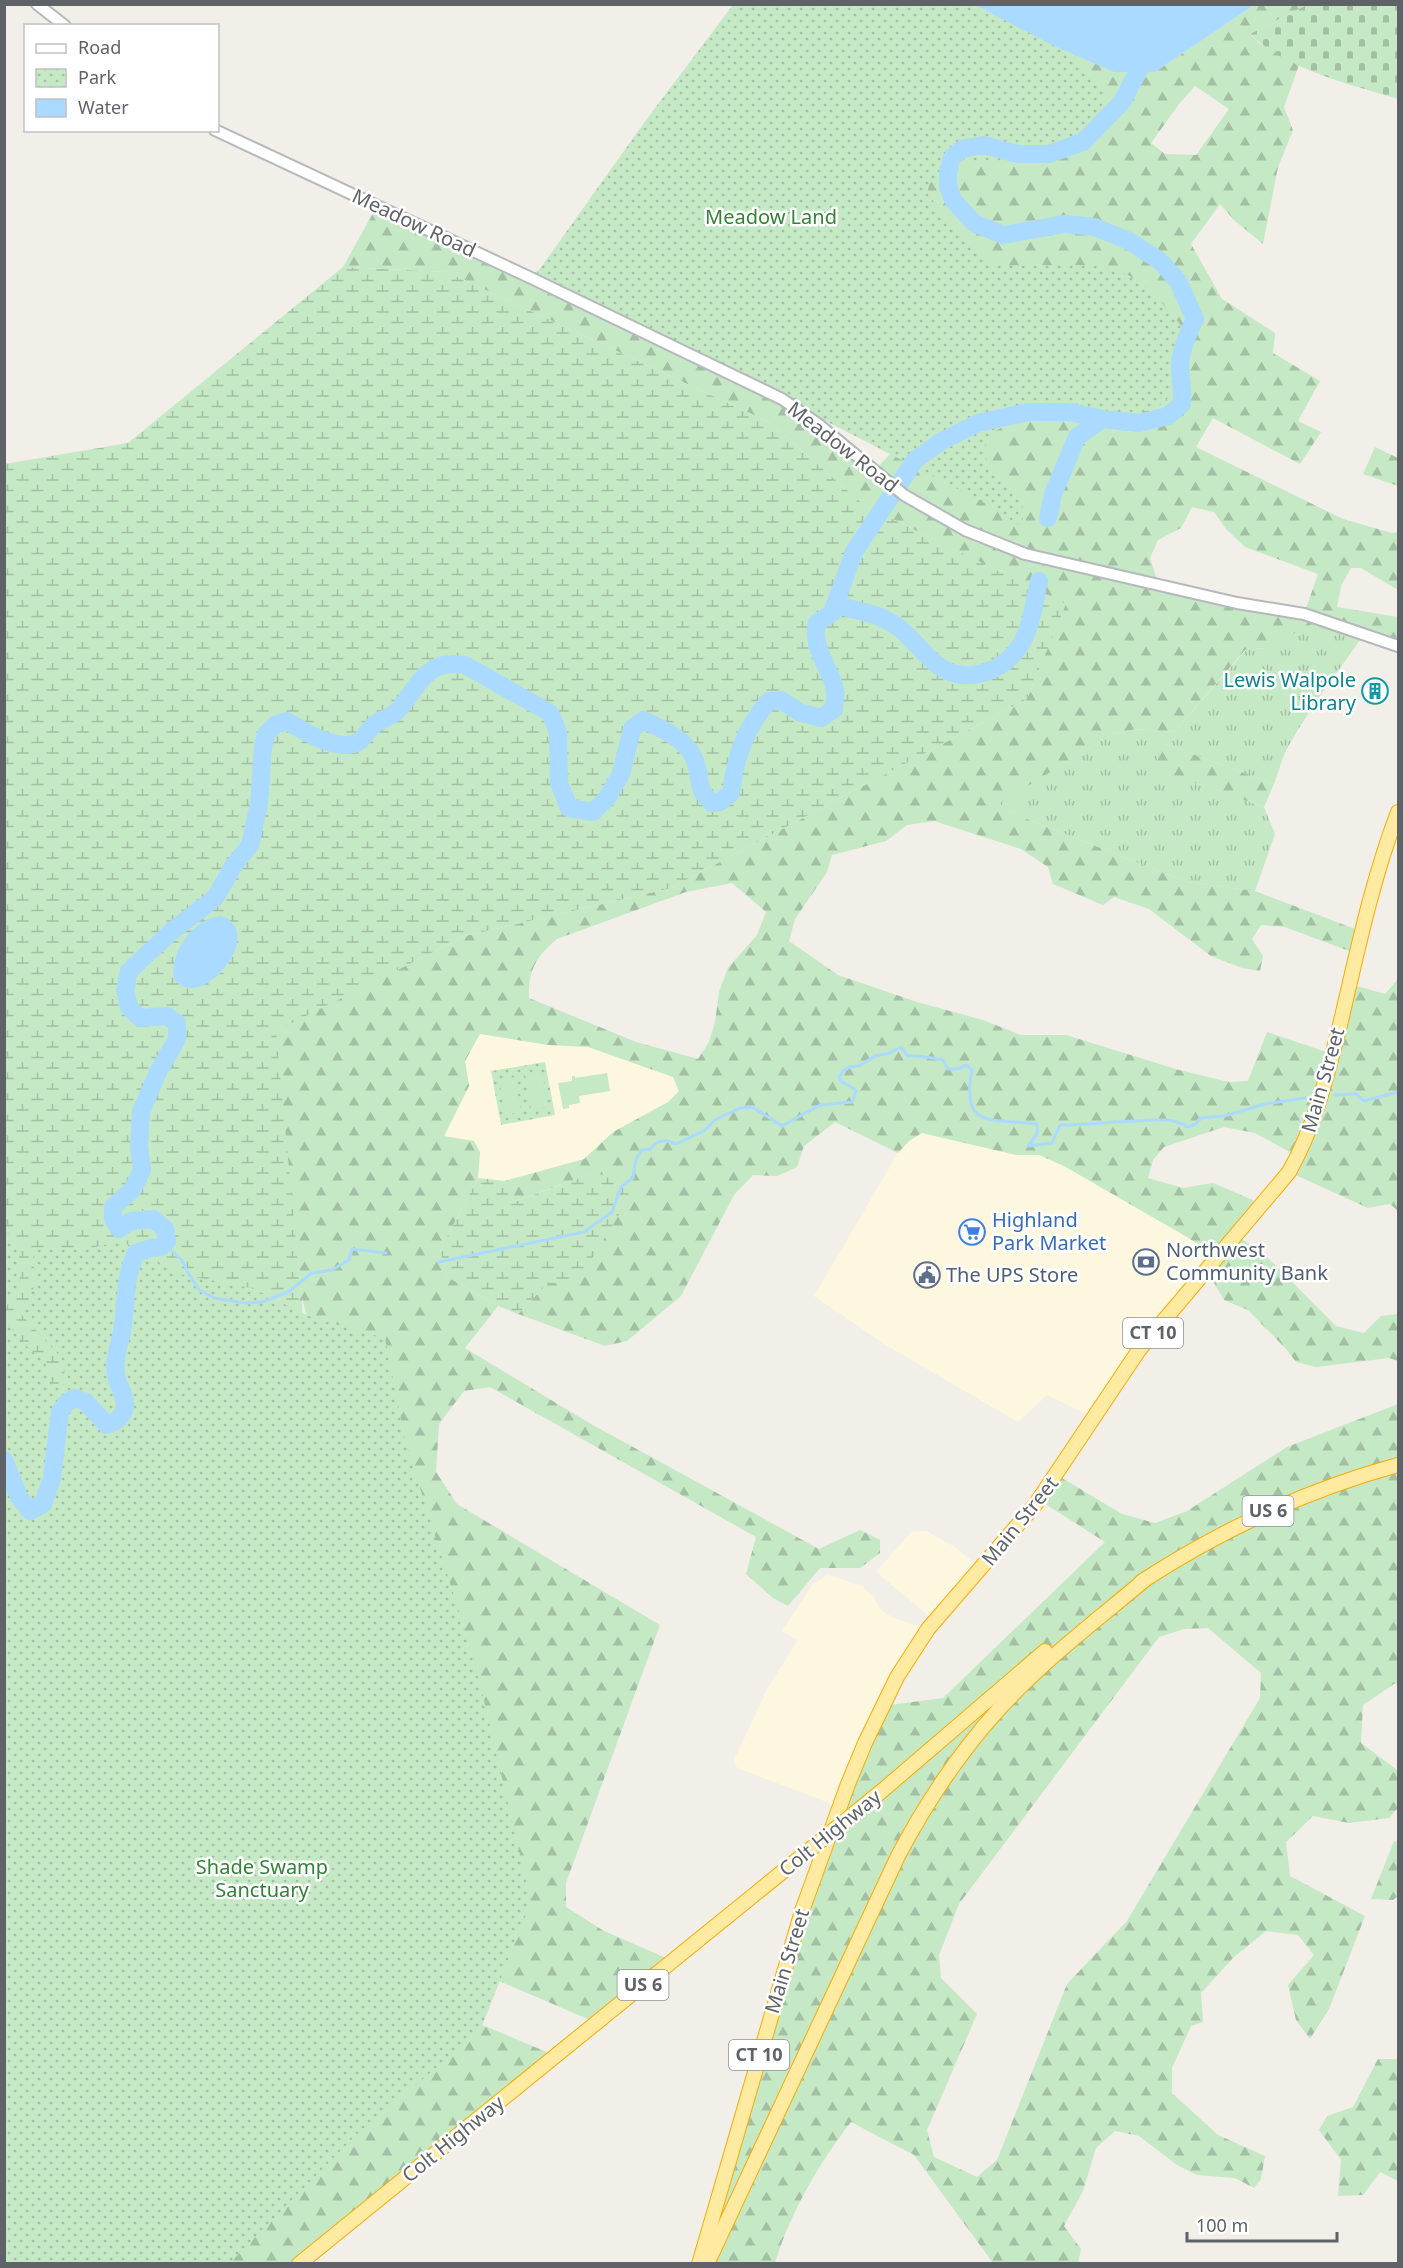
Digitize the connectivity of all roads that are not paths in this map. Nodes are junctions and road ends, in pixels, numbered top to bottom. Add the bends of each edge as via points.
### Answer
1 (37, 4) edge
2 (62, 24) edge
3 (219, 132) edge
4 (1398, 646) edge
5 (1398, 812) edge
6 (1398, 1465) edge
7 (1147, 1578) junction
8 (299, 2264) edge
9 (699, 2264) edge
10 (707, 2264) edge

1 - 2 street
3 - 4 street, Meadow Road via 782,399 904,495 965,530 1025,554 1237,603 1304,614
5 - 9 highway, Main Street / CT 10 via 1382,854 1324,1090 1304,1145 1289,1172 1139,1350 1035,1505 924,1635 882,1706 848,1784 802,1911
6 - 7 highway, Colt Highway / US 6 via 1271,1510
7 - 8 highway, Colt Highway / US 6, bridge via 1071,1631 883,1790
7 - 10 highway via 1001,1707 924,1809 893,1867

